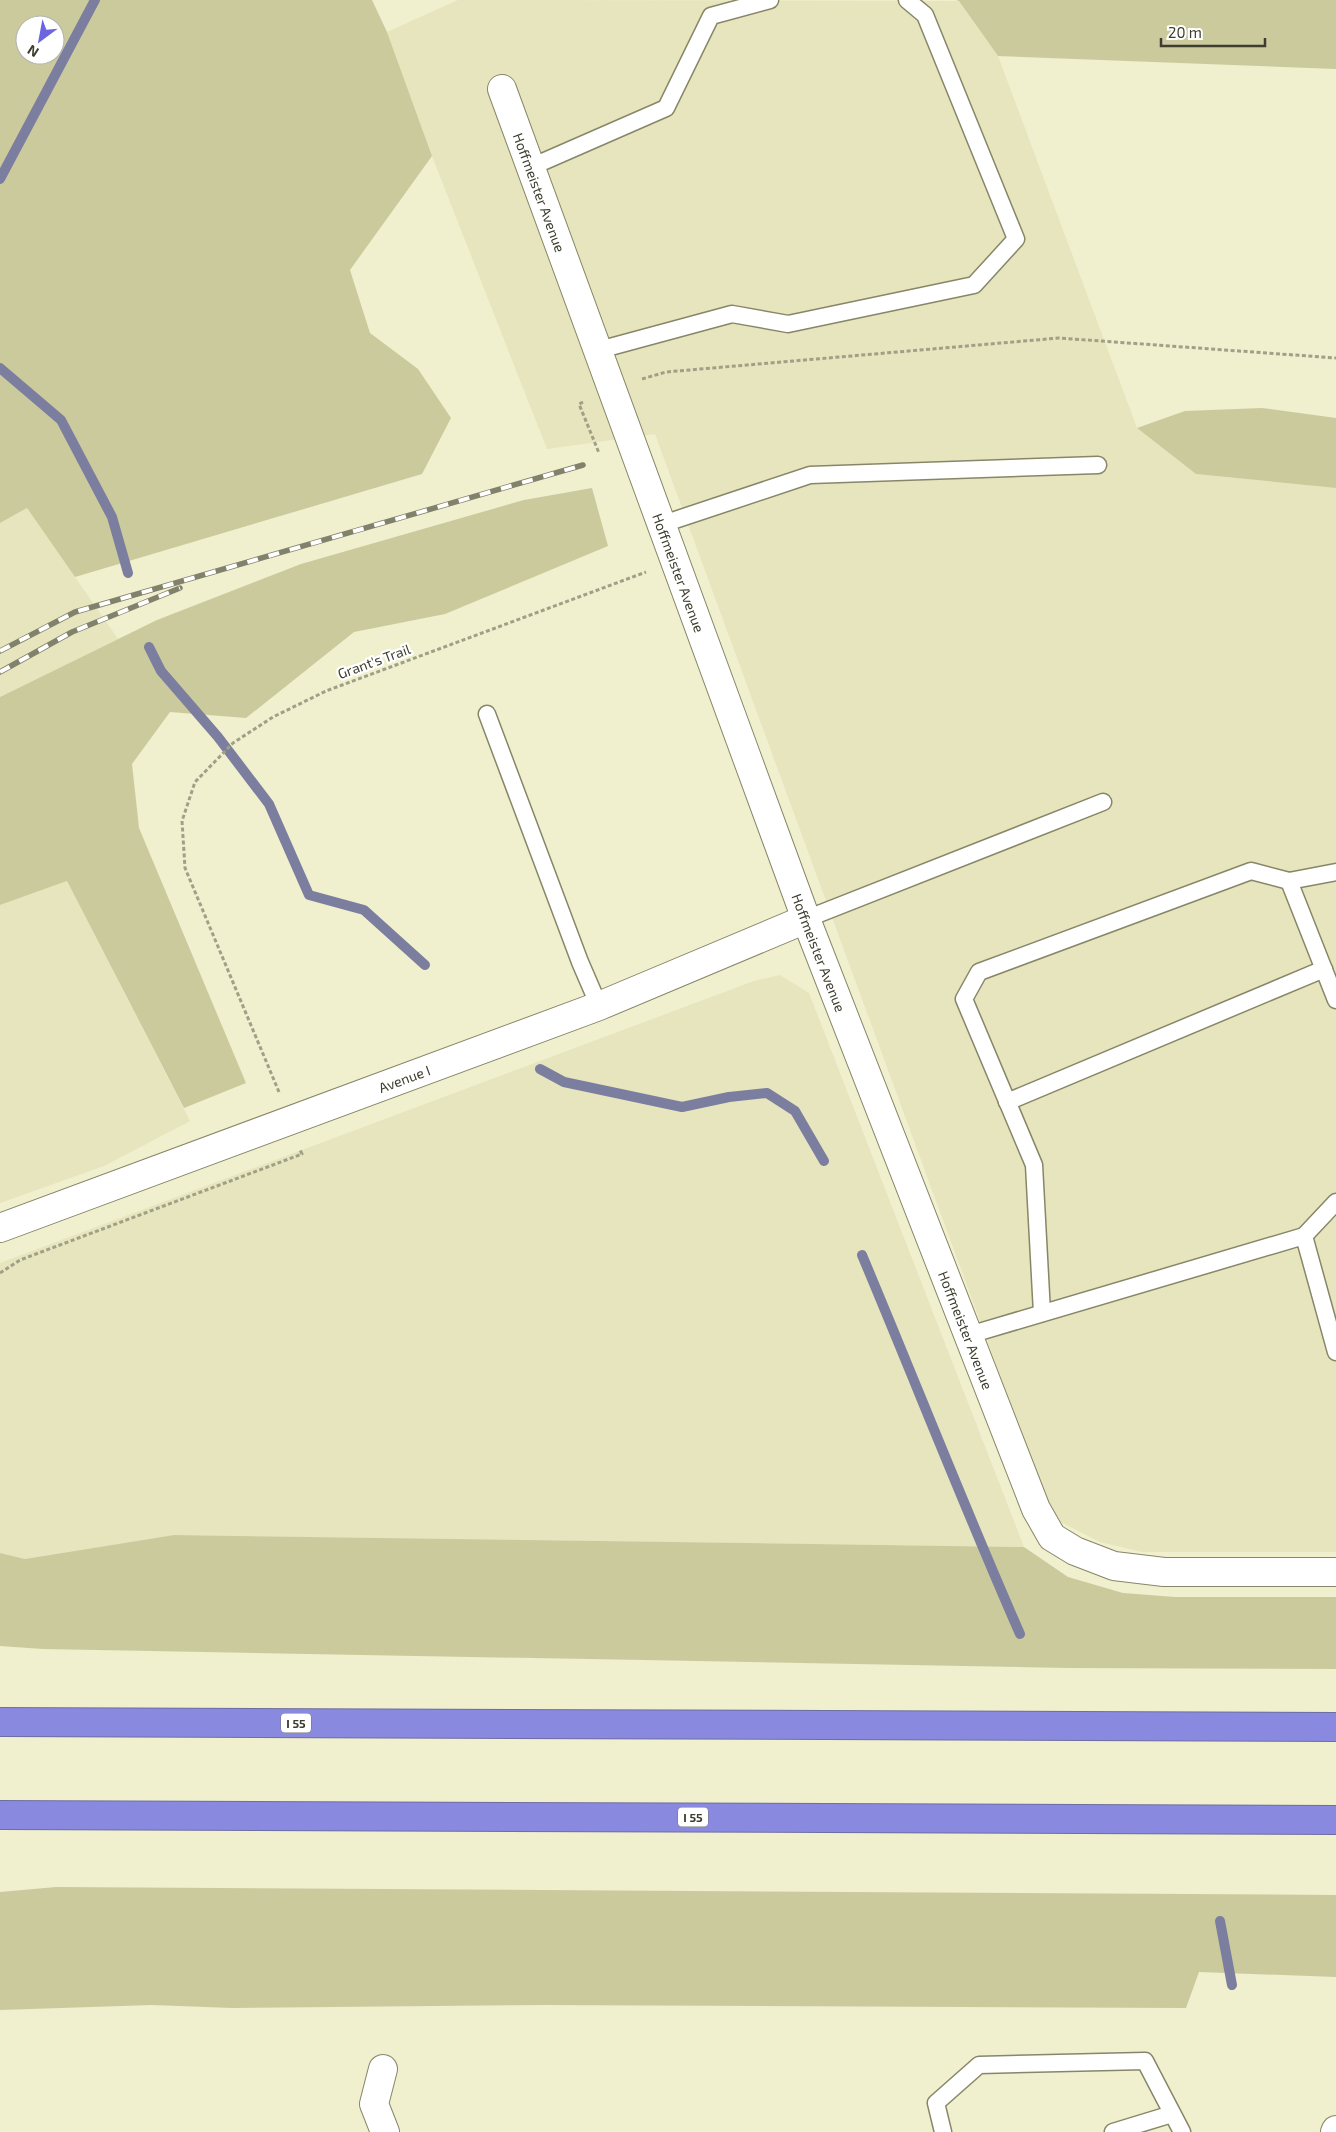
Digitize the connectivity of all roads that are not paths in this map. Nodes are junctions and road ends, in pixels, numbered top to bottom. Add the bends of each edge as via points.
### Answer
1 (770, 0) edge
2 (907, 0) edge
3 (502, 89) dead end
4 (531, 167) junction
5 (599, 350) junction
6 (1098, 465) dead end
7 (663, 524) junction
8 (488, 714) dead end
9 (1103, 802) dead end
10 (1336, 872) edge
11 (1288, 881) junction
12 (806, 919) junction
13 (1324, 969) junction
14 (1336, 1000) edge
15 (599, 1006) junction
16 (1007, 1102) junction
17 (1336, 1202) edge
18 (0, 1228) edge
19 (1304, 1236) junction
20 (1042, 1313) junction
21 (969, 1335) junction
22 (1336, 1352) edge
23 (1336, 1572) edge
24 (4, 1721) edge
25 (1336, 1727) edge
26 (51, 1814) junction
27 (0, 1815) edge
28 (1336, 1820) edge
29 (0, 1828) edge
30 (383, 2070) dead end
31 (1172, 2114) junction
32 (384, 2132) edge
33 (943, 2132) edge
34 (1113, 2132) edge
35 (1182, 2132) edge

1 - 4 lane via 711,16 666,108
2 - 5 lane via 925,15 1016,239 974,285 788,324 732,314
3 - 4 street, Hoffmeister Avenue
4 - 5 street, Hoffmeister Avenue
5 - 7 street, Hoffmeister Avenue
6 - 7 lane via 810,475
7 - 12 street, Hoffmeister Avenue
8 - 15 lane
9 - 12 lane
10 - 11 lane
11 - 13 lane
11 - 16 lane via 1251,871 978,972 964,999
12 - 15 street, Avenue I
12 - 21 street, Hoffmeister Avenue
13 - 14 lane
13 - 16 lane
15 - 18 street, Avenue I
16 - 20 lane via 1034,1166
17 - 19 lane
19 - 20 lane
19 - 22 lane
20 - 21 lane
21 - 23 street, Hoffmeister Avenue via 1036,1509 1052,1537 1075,1551 1114,1566 1164,1572
24 - 25 highway, I 55
26 - 27 highway, I 55
26 - 28 highway, I 55
26 - 29 highway
30 - 32 street via 374,2104
31 - 33 lane via 1145,2061 979,2065 936,2102
31 - 34 lane
31 - 35 lane

